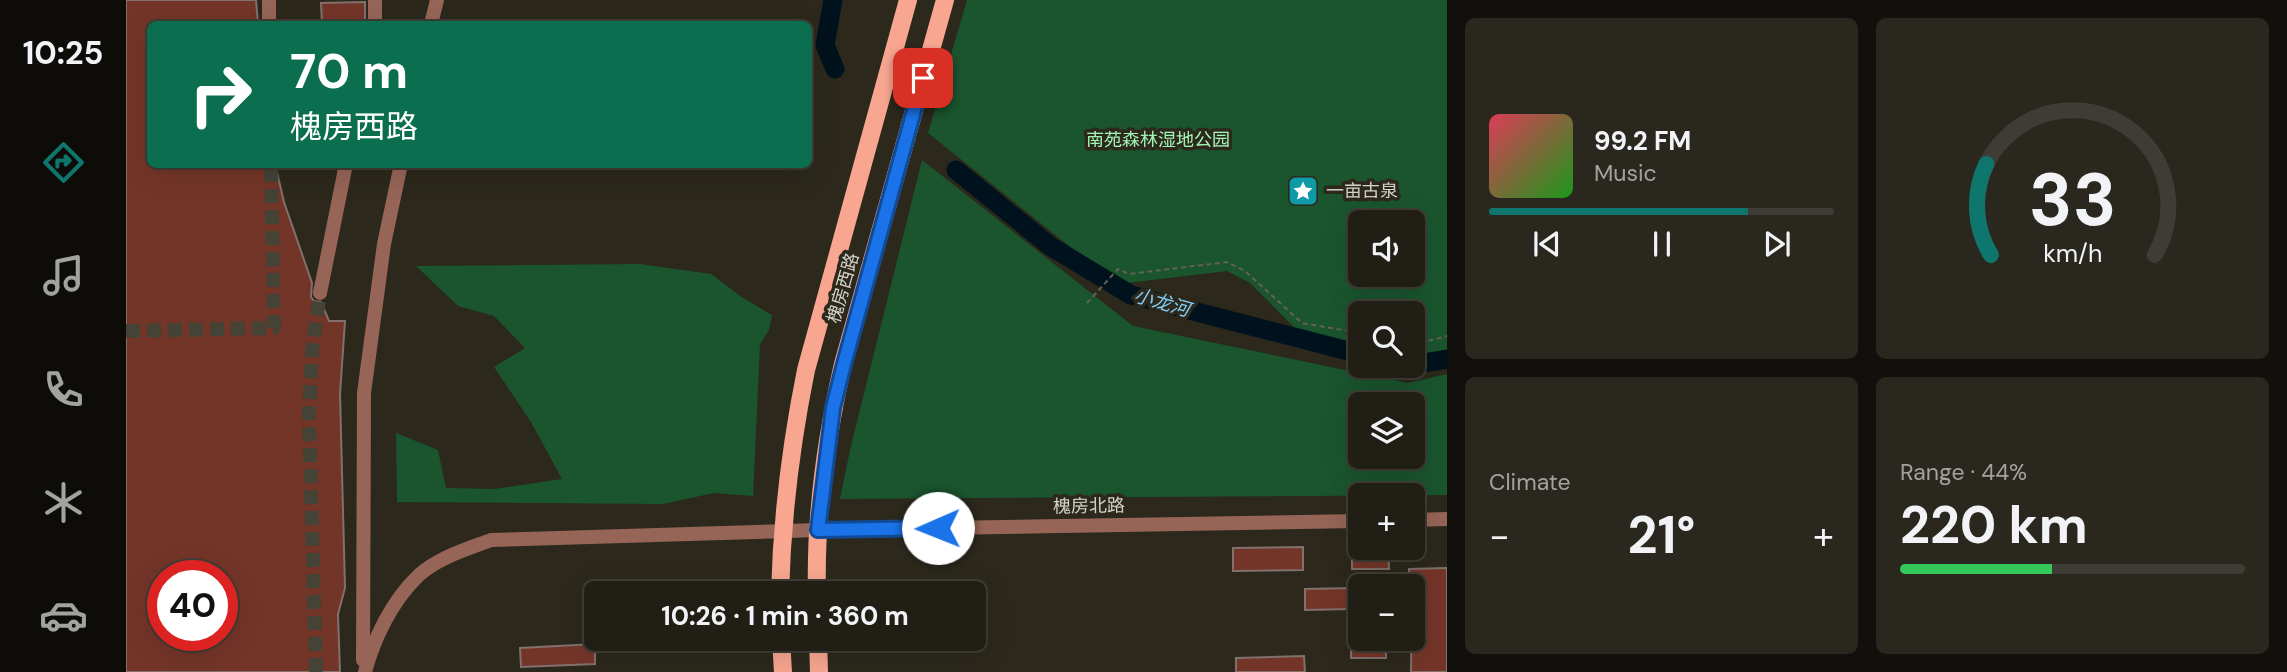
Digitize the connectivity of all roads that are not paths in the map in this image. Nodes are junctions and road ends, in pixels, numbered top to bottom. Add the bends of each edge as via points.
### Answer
1 (269, 0) edge
2 (375, 0) edge
3 (438, 0) edge
4 (908, 0) edge
5 (945, 0) edge
6 (269, 21) edge
7 (375, 21) edge
8 (433, 21) edge
9 (345, 168) edge
10 (400, 168) edge
11 (320, 293) tunnel mouth
12 (1447, 519) edge
13 (1425, 520) edge
14 (1348, 521) edge
15 (818, 530) junction
16 (781, 533) junction
17 (780, 581) edge
18 (817, 581) edge
19 (782, 651) edge
20 (818, 651) edge
21 (364, 672) edge
22 (783, 672) edge
23 (819, 672) edge

1 - 6 street
2 - 7 street
3 - 8 street
4 - 16 main road, 槐房西路 via 806,370
5 - 15 main road, 槐房西路 via 833,408
9 - 11 street
10 - 21 street via 384,244 364,393
12 - 13 street
14 - 15 street, 槐房北路
15 - 16 street, 槐房北路
15 - 18 main road, 槐房西路
16 - 17 main road, 槐房西路
16 - 21 street, 槐房北路 via 491,540 454,554 419,575 395,606
19 - 22 main road
20 - 23 main road

